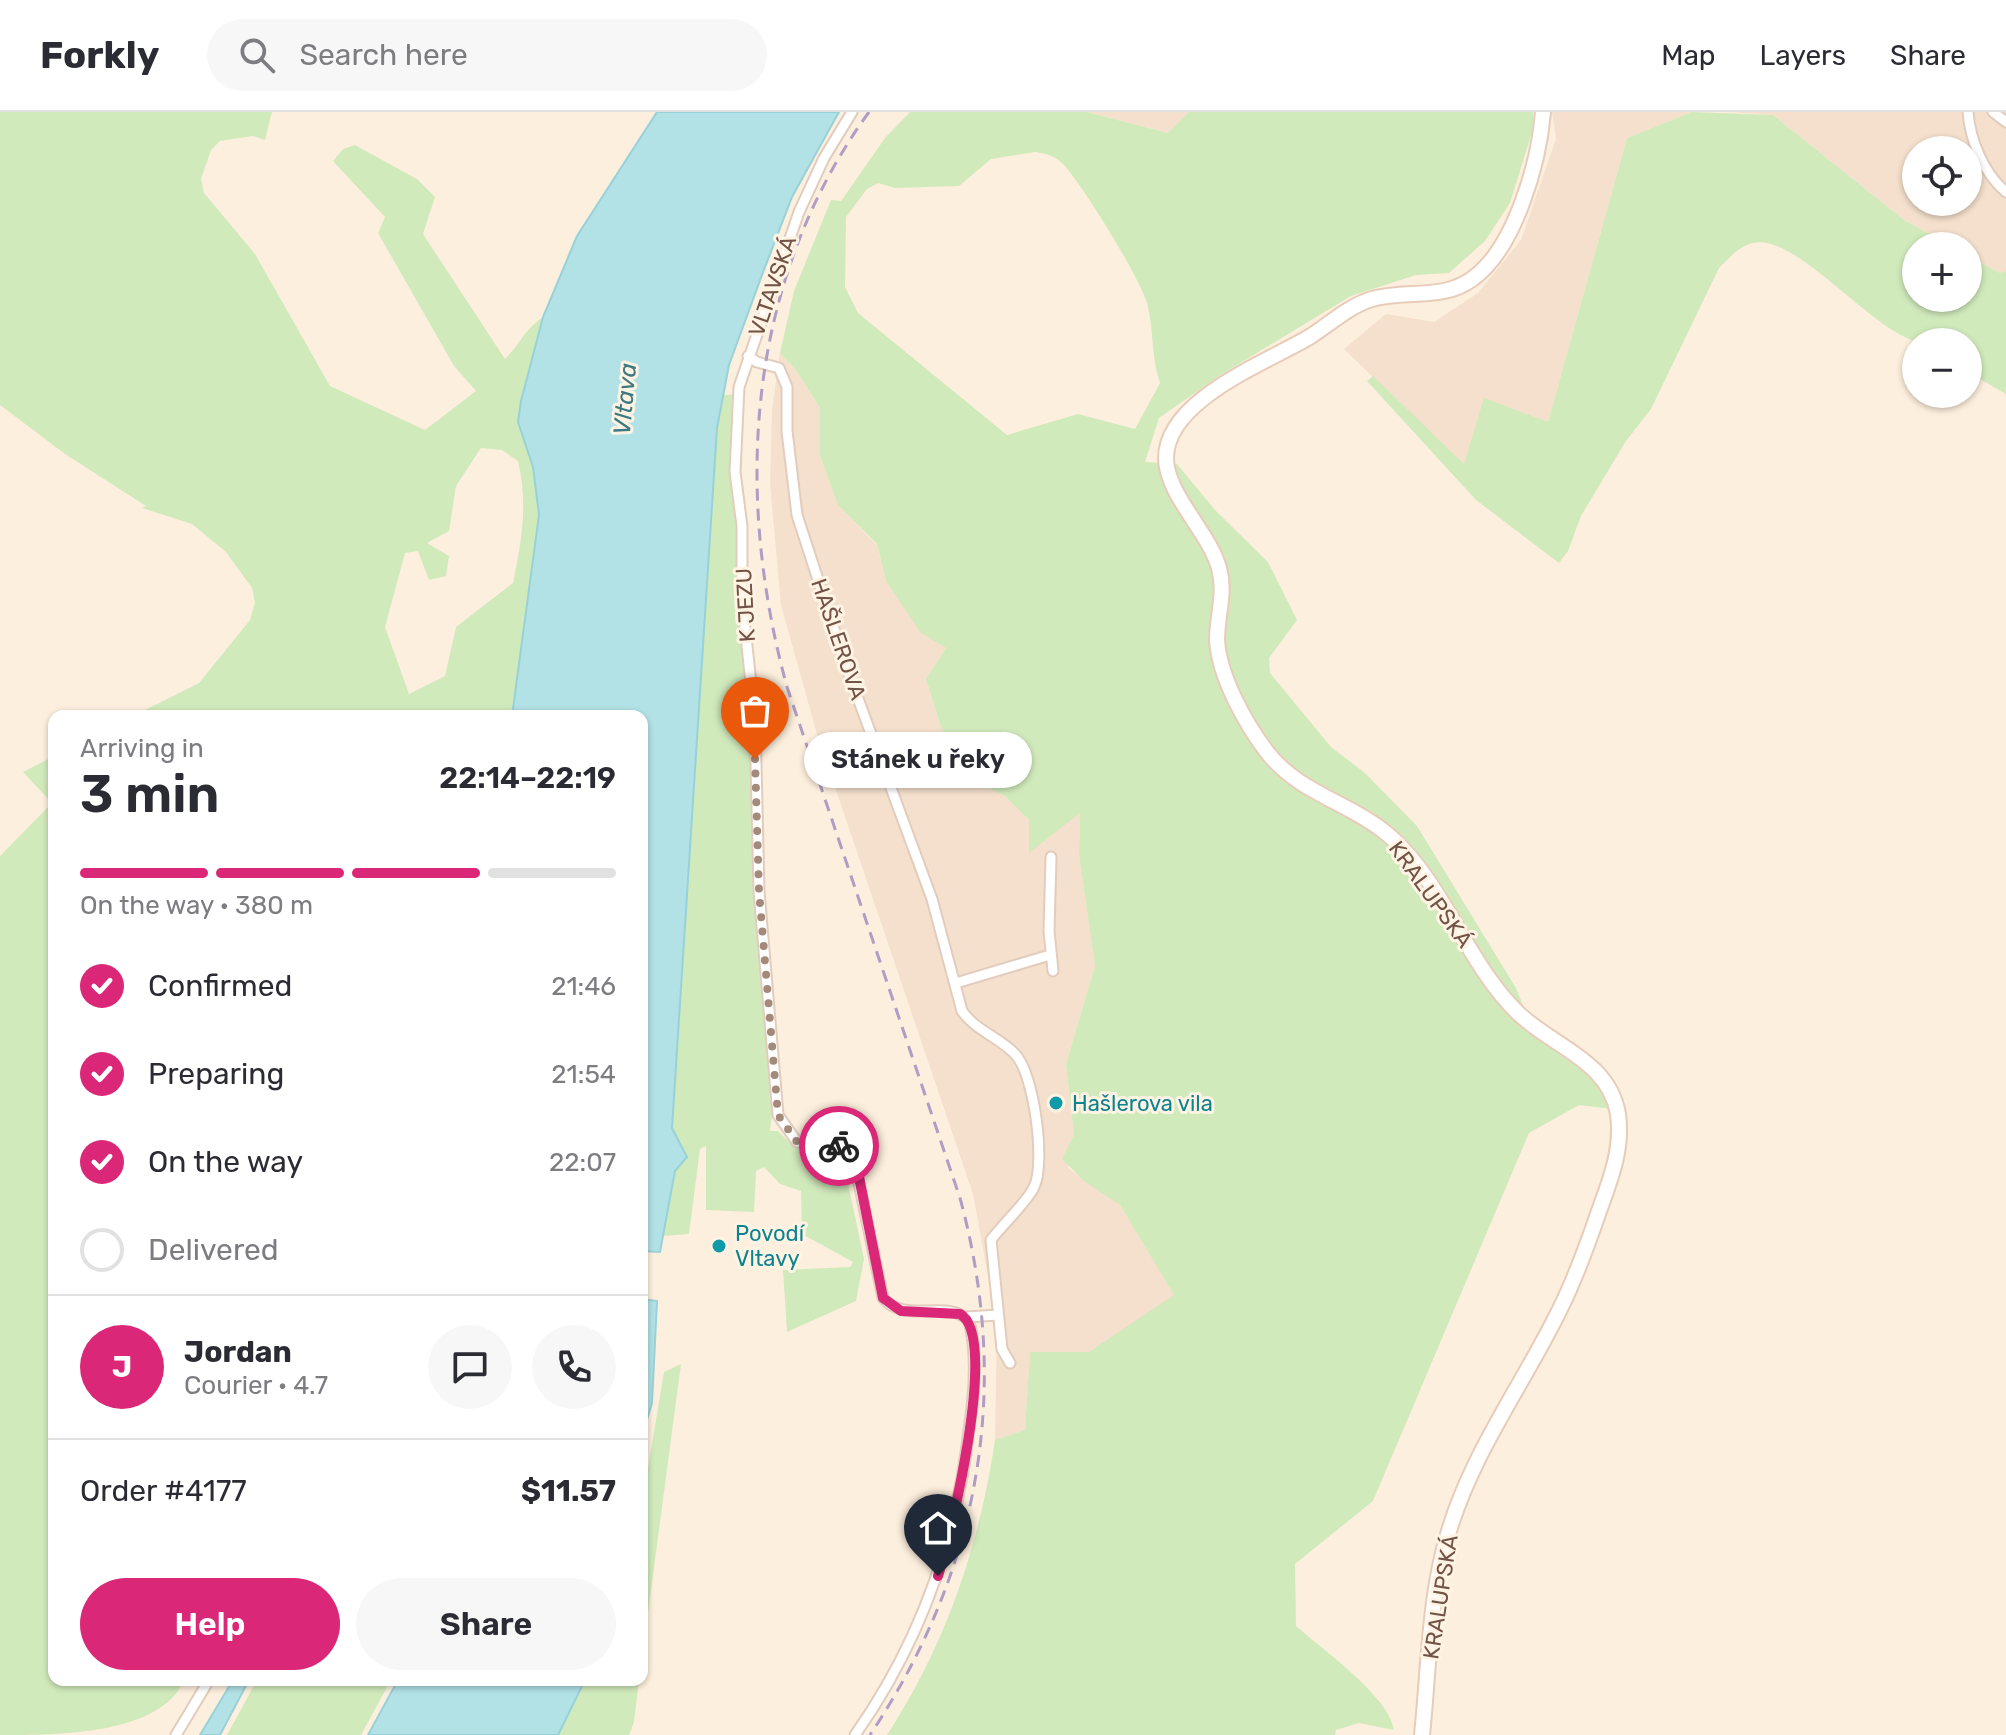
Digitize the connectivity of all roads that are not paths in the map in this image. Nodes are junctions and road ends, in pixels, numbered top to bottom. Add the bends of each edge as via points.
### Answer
1 (852, 112) edge
2 (1543, 112) edge
3 (1968, 112) edge
4 (1993, 112) edge
5 (2006, 122) edge
6 (2006, 192) edge
7 (748, 356) junction
8 (735, 472) joint
9 (1051, 857) dead end
10 (1050, 955) junction
11 (1053, 971) dead end
12 (956, 983) junction
13 (998, 1315) junction
14 (966, 1317) junction
15 (1010, 1363) dead end
16 (205, 1686) edge
17 (176, 1735) edge
18 (855, 1735) edge
19 (1422, 1735) edge

1 - 7 street, VLTAVSKÁ via 799,212
2 - 19 street, KRALUPSKÁ via 1514,224 1479,274 1442,292 1379,297 1353,307 1240,373 1184,418 1166,461 1218,563 1222,667 1264,748 1298,784 1366,818 1391,837 1495,987 1528,1022 1597,1071 1617,1111 1616,1164 1584,1254 1560,1309 1474,1466 1449,1531 1437,1591
3 - 6 street via 1971,134 1994,182
4 - 5 street
7 - 8 street, VLTAVSKÁ via 739,387
7 - 12 street, HAŠLEROVA via 779,368 785,377 797,515 932,899
8 - 14 street, K JEZU via 755,721 759,891 778,1115 797,1142 842,1146 853,1154 883,1298 889,1305 901,1311
9 - 10 street
10 - 11 street
10 - 12 street
12 - 13 street, HAŠLEROVA via 970,1023 1016,1055 1033,1101 1038,1158 1034,1189 991,1240
13 - 14 street
13 - 15 street, HAŠLEROVA via 1002,1349
14 - 18 street via 974,1395 954,1521 916,1631
16 - 17 street

